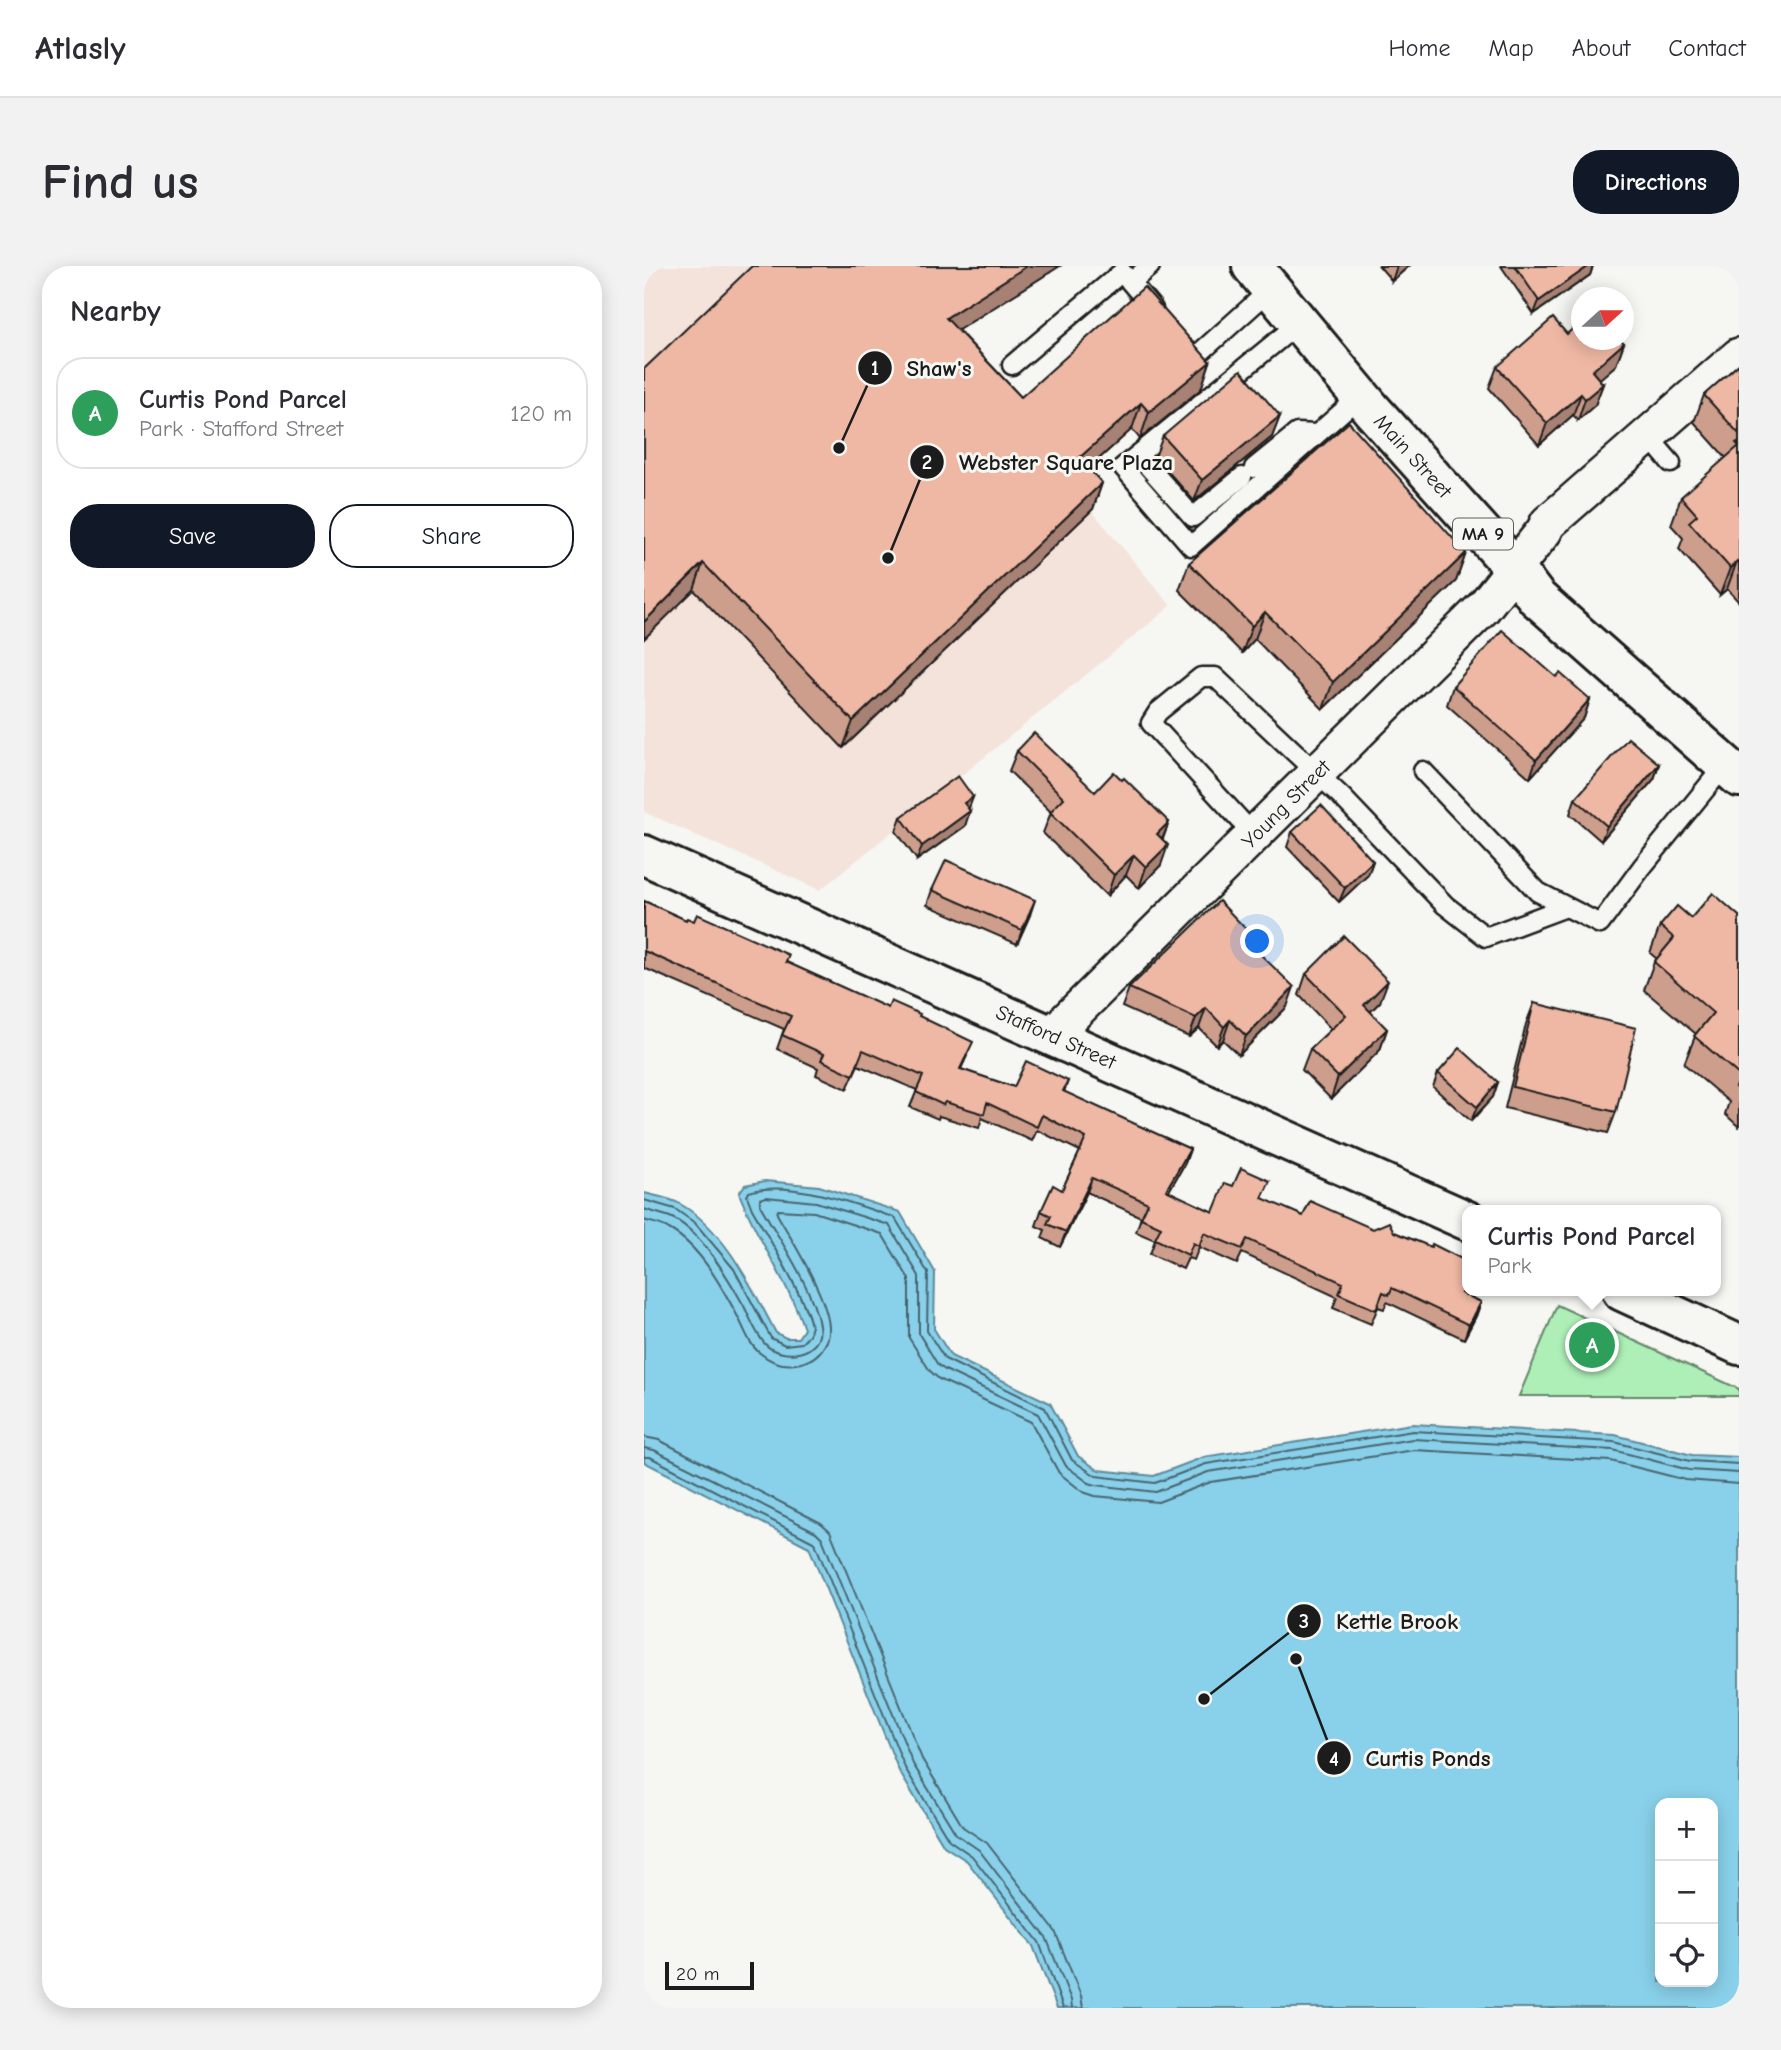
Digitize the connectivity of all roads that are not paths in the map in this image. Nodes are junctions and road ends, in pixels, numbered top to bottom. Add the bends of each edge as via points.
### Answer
1 (1150, 266) edge
2 (1262, 278) edge
3 (1131, 282) junction
4 (1162, 320) edge
5 (1298, 323) junction
6 (1178, 339) edge
7 (1739, 356) edge
8 (1012, 365) dead end
9 (1360, 396) junction
10 (1316, 434) junction
11 (1648, 436) junction
12 (1138, 455) junction
13 (1671, 463) dead end
14 (1514, 569) junction
15 (1423, 771) dead end
16 (1732, 771) edge
17 (1317, 773) junction
18 (1254, 835) junction
19 (644, 855) edge
20 (1566, 907) junction
21 (1052, 1035) junction
22 (1462, 1218) edge
23 (1633, 1296) edge
24 (1739, 1345) edge

1 - 3 lane
2 - 5 main road, Main Street / MA 9
2 - 6 lane via 1194,358
3 - 4 lane
3 - 8 lane via 1122,272
5 - 9 main road, Main Street / MA 9
5 - 12 lane
7 - 11 street, Young Street
9 - 10 lane
9 - 14 main road, Main Street / MA 9
10 - 12 lane via 1297,433 1193,517
10 - 12 lane via 1191,546 1123,467
11 - 13 lane
11 - 14 street, Young Street via 1548,523
14 - 16 main road, Main Street / MA 9 via 1537,598
14 - 17 street, Young Street via 1483,608
15 - 20 lane via 1538,892
16 - 20 lane via 1642,867 1600,924
17 - 18 street, Young Street
17 - 18 lane via 1215,677 1201,677 1158,712 1152,723
17 - 20 lane via 1445,905 1486,937
18 - 21 street, Young Street
19 - 21 main road, Stafford Street
21 - 22 main road, Stafford Street
23 - 24 main road

